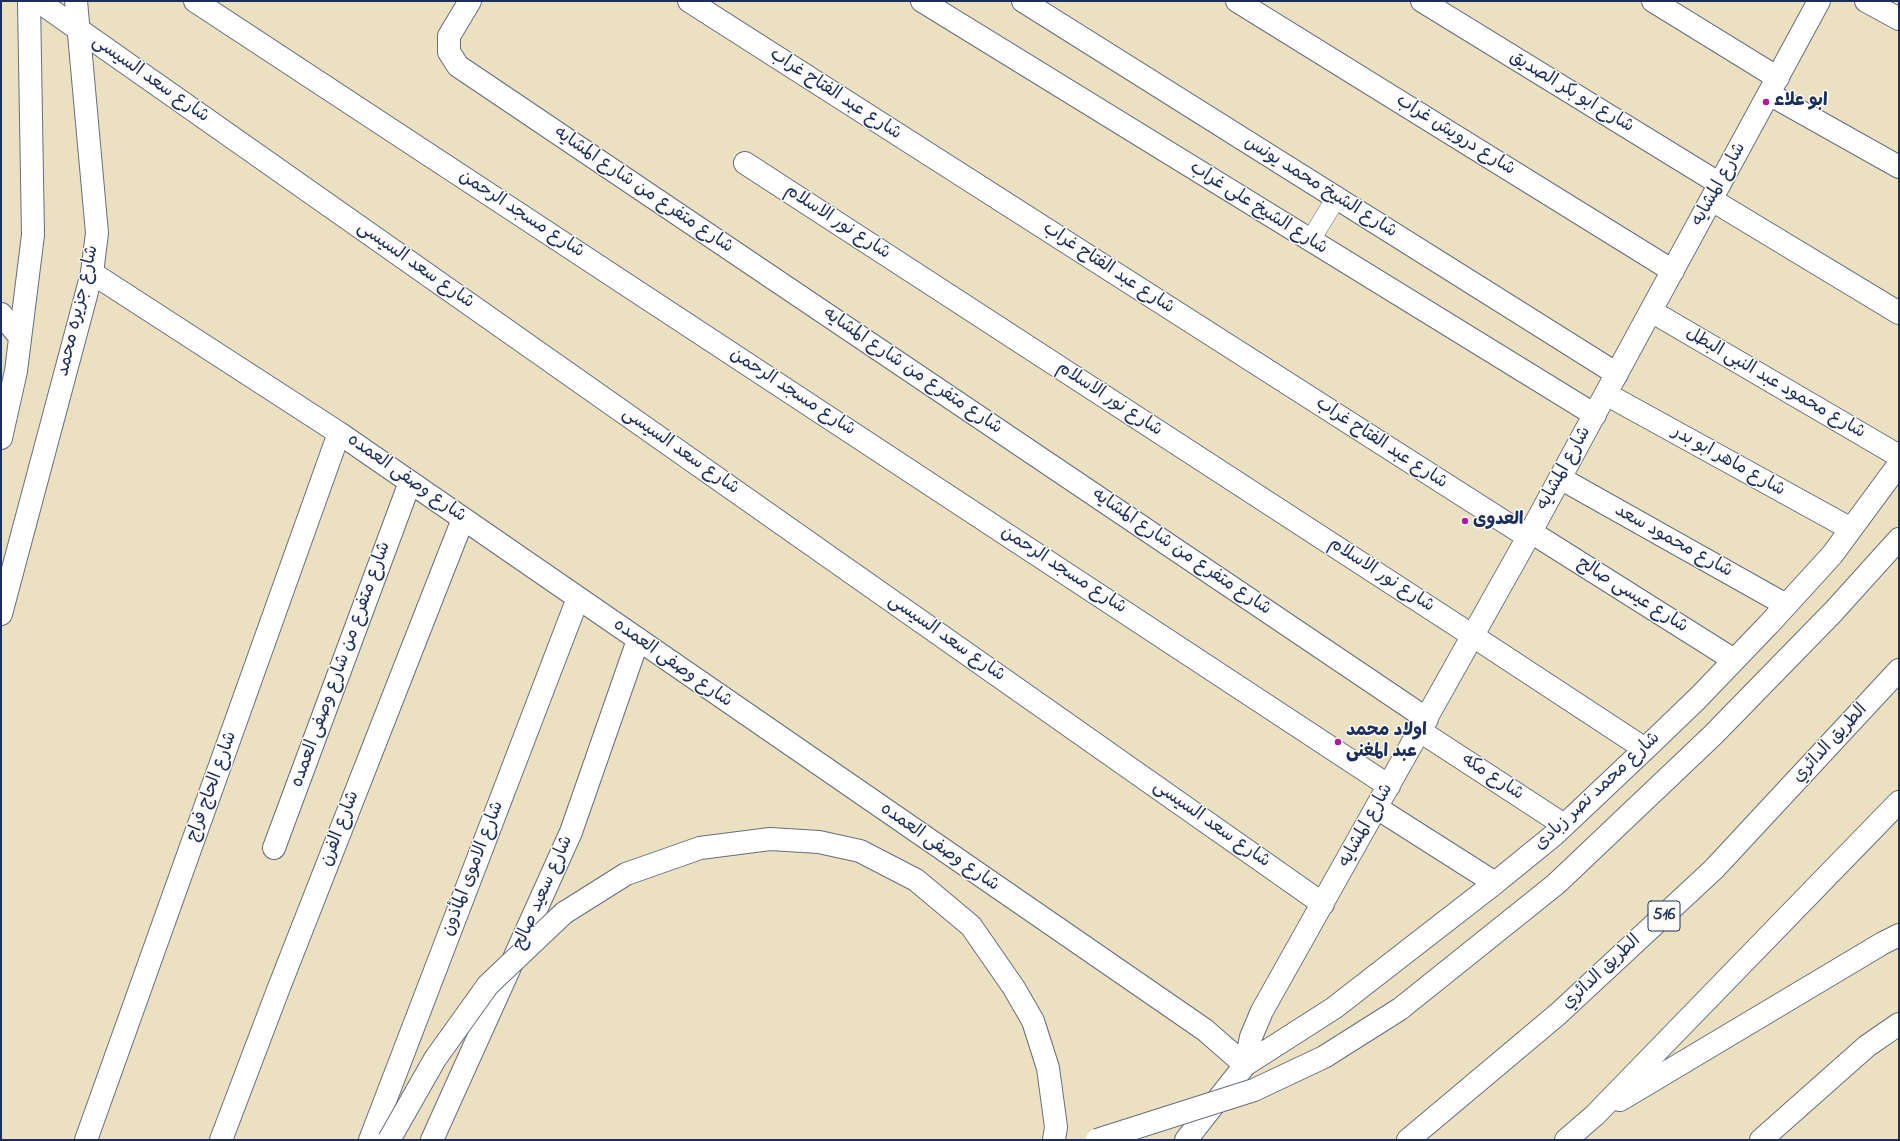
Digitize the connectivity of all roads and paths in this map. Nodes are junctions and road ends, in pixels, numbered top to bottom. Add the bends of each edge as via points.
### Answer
1 (28, 1) edge
2 (38, 1) edge
3 (76, 1) edge
4 (195, 1) edge
5 (470, 1) edge
6 (689, 1) edge
7 (922, 1) edge
8 (1023, 1) edge
9 (1237, 1) edge
10 (1422, 1) edge
11 (1653, 1) edge
12 (1819, 1) edge
13 (1866, 1) edge
14 (1899, 19) edge
15 (80, 30) junction
16 (1773, 86) junction
17 (745, 164) dead end
18 (1899, 167) edge
19 (1716, 192) junction
20 (1336, 198) junction
21 (1310, 241) junction
22 (1673, 271) junction
23 (92, 273) junction
24 (1651, 311) junction
25 (1899, 313) edge
26 (1, 314) edge
27 (20, 337) junction
28 (1617, 374) junction
29 (1606, 394) junction
30 (1595, 415) junction
31 (339, 433) junction
32 (1, 438) edge
33 (1899, 456) edge
34 (1899, 464) edge
35 (1560, 478) junction
36 (410, 482) junction
37 (463, 519) junction
38 (1851, 529) junction
39 (1529, 535) junction
40 (1899, 539) edge
41 (578, 598) junction
42 (1786, 606) junction
43 (1, 614) edge
44 (1473, 636) junction
45 (638, 640) junction
46 (1734, 660) junction
47 (1899, 670) edge
48 (1423, 725) junction
49 (1645, 749) junction
50 (1389, 786) junction
51 (1899, 802) edge
52 (1377, 808) junction
53 (1564, 825) junction
54 (274, 848) dead end
55 (1495, 883) junction
56 (1323, 904) junction
57 (1899, 935) edge
58 (1899, 1024) edge
59 (1245, 1065) junction
60 (1594, 1115) junction
61 (86, 1140) edge
62 (221, 1140) edge
63 (370, 1140) edge
64 (389, 1140) edge
65 (432, 1140) edge
66 (1054, 1140) edge
67 (1097, 1140) edge
68 (1186, 1140) edge
69 (1408, 1140) edge
70 (1566, 1140) edge
71 (1761, 1140) edge

1 - 27 main road via 33,235
2 - 15 main road, شارع سعد السيسى
3 - 15 main road, شارع جزيره محمد
4 - 50 main road, شارع مسجد الرحمن
5 - 48 main road, شارع متفرع من شارع المشايه via 449,36 449,52 458,66
6 - 39 main road, شارع عبد الفتاح غراب
7 - 21 main road, شارع الشيخ على غراب
8 - 20 main road, شارع الشيخ محمد يونس
9 - 22 main road, شارع درويش غراب
10 - 19 main road, شارع ابو بكر الصديق
11 - 16 main road
12 - 16 main road, شارع المشايه
13 - 14 main road
15 - 23 main road, شارع جزيره محمد via 97,233
15 - 56 main road, شارع سعد السيسى
16 - 18 main road
16 - 19 main road, شارع المشايه
17 - 44 main road, شارع نور الاسلام
19 - 22 main road, شارع المشايه
19 - 25 main road, شارع ابو بكر الصديق
20 - 21 lane
20 - 28 main road, شارع الشيخ محمد يونس
21 - 30 main road, شارع الشيخ على غراب
22 - 24 main road, شارع المشايه
23 - 31 main road, شارع وصفى العمده
23 - 43 main road, شارع جزيره محمد
24 - 28 main road, شارع المشايه
24 - 33 main road, شارع محمود عبد النبى البطل
26 - 27 main road
27 - 32 main road via 16,371
28 - 29 main road, شارع المشايه
29 - 30 main road, شارع المشايه
29 - 38 main road, شارع ماهر ابو بدر
30 - 35 main road, شارع المشايه
31 - 36 main road, شارع وصفى العمده
31 - 61 main road, شارع الحاج فراج
34 - 38 main road, شارع محمد نصر زبادى
35 - 39 main road, شارع المشايه
35 - 42 main road, شارع محمود سعد
36 - 37 main road, شارع وصفى العمده
36 - 54 main road, شارع متفرع من شارع وصفى العمده
37 - 41 main road, شارع وصفى العمده
37 - 62 main road, شارع الفرن
38 - 42 main road, شارع محمد نصر زبادى via 1832,555
39 - 44 main road, شارع المشايه
39 - 46 main road, شارع عيسى صالح
40 - 67 main road, bridge via 1714,736 1556,884 1400,1009 1324,1057 1254,1090
41 - 45 main road, شارع وصفى العمده
41 - 63 main road, شارع الاموى المأذون
42 - 46 main road, شارع محمد نصر زبادى
44 - 48 main road, شارع المشايه
44 - 49 main road, شارع نور الاسلام
45 - 59 main road, شارع وصفى العمده via 1206,1030
45 - 65 main road, شارع سعيد صالح via 571,832
46 - 49 main road, شارع محمد نصر زبادى
47 - 69 main road, الطريق الدائري / 516 via 1714,869 1558,1014
48 - 50 main road, شارع المشايه
48 - 53 main road, شارع مكه
49 - 53 main road, شارع محمد نصر زبادى
50 - 52 main road, شارع المشايه
51 - 60 main road
52 - 55 main road
52 - 56 main road, شارع المشايه
53 - 55 main road, شارع محمد نصر زبادى
55 - 59 main road, شارع محمد نصر زبادى via 1334,1008
56 - 59 main road, شارع المشايه via 1262,1011 1251,1037
57 - 60 main road
58 - 71 main road via 1867,1046
59 - 68 main road
60 - 70 main road
64 - 66 main road, bridge via 435,1059 488,985 564,913 626,874 700,848 770,839 818,842 860,851 916,880 971,926 1014,988 1033,1021 1048,1068 1056,1127

